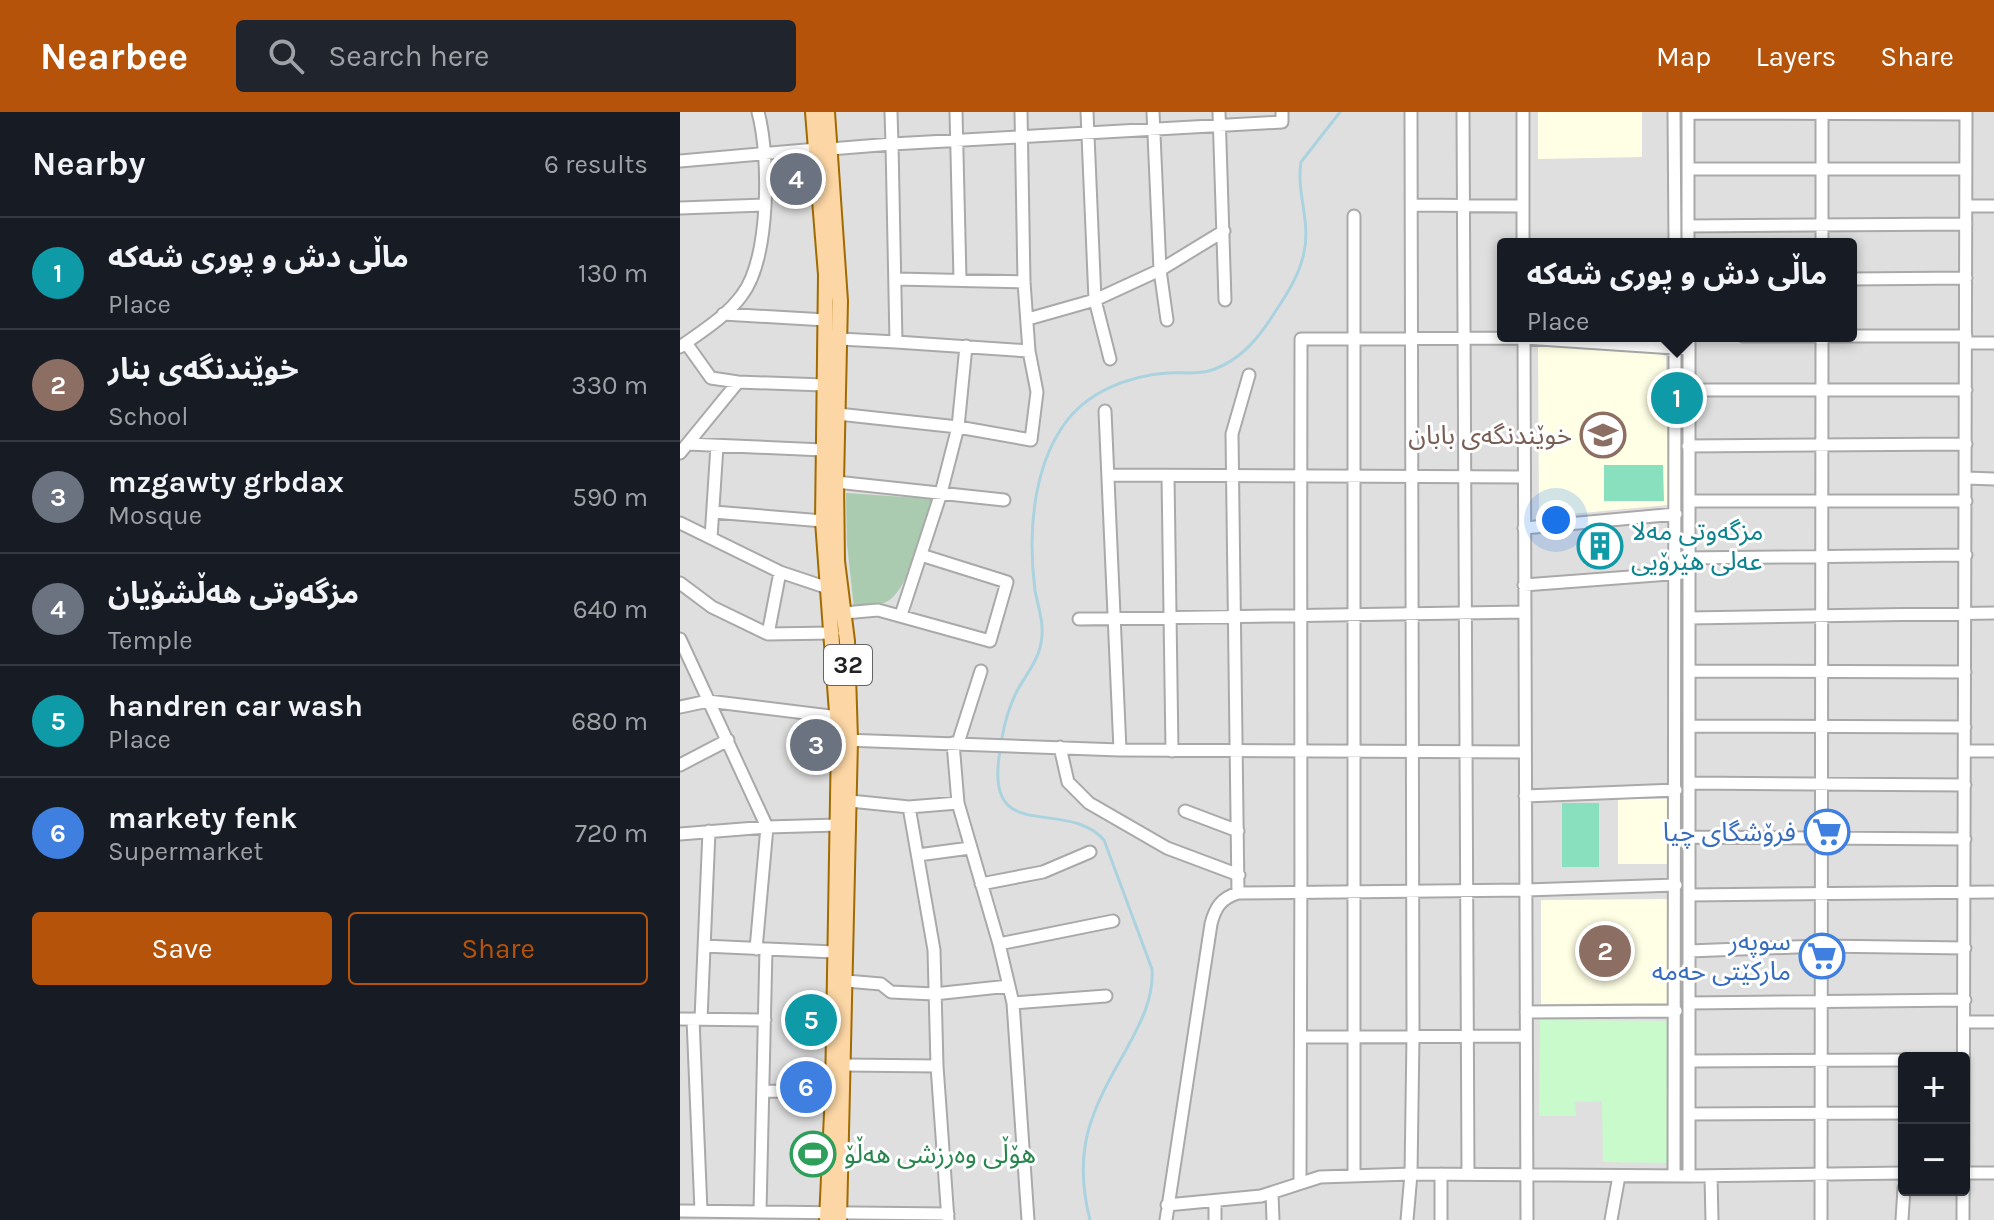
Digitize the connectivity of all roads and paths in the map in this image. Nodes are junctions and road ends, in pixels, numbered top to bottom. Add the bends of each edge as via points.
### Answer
1 (758, 112) edge
2 (813, 112) edge
3 (827, 112) edge
4 (891, 112) edge
5 (956, 112) edge
6 (1021, 112) edge
7 (1087, 112) edge
8 (1153, 112) edge
9 (1219, 112) edge
10 (1282, 112) edge
11 (1411, 112) edge
12 (1463, 112) edge
13 (1523, 112) edge
14 (1674, 112) edge
15 (1688, 112) edge
16 (1822, 113) edge
17 (1966, 113) edge
18 (1220, 126) junction
19 (1154, 129) junction
20 (1088, 133) junction
21 (1022, 135) junction
22 (957, 139) junction
23 (892, 144) junction
24 (824, 149) junction
25 (766, 153) junction
26 (680, 161) edge
27 (1688, 169) junction
28 (1822, 169) junction
29 (1966, 169) junction
30 (765, 205) junction
31 (1412, 205) junction
32 (1464, 206) junction
33 (1523, 206) junction
34 (1966, 206) junction
35 (1994, 206) edge
36 (680, 208) edge
37 (1354, 216) dead end
38 (1966, 224) junction
39 (1822, 225) junction
40 (1688, 226) junction
41 (1224, 231) junction
42 (1523, 238) edge
43 (1675, 238) edge
44 (1688, 238) edge
45 (1822, 238) edge
46 (1160, 270) junction
47 (1966, 278) junction
48 (896, 279) junction
49 (960, 279) junction
50 (1857, 279) edge
51 (1024, 282) junction
52 (1095, 300) junction
53 (1225, 300) dead end
54 (723, 314) junction
55 (1028, 319) junction
56 (826, 320) junction
57 (1167, 320) dead end
58 (1411, 337) junction
59 (1355, 338) junction
60 (1497, 338) edge
61 (1857, 338) edge
62 (840, 339) junction
63 (1464, 339) junction
64 (1966, 340) junction
65 (896, 342) junction
66 (1524, 342) edge
67 (1676, 342) edge
68 (1689, 342) edge
69 (1822, 342) edge
70 (1994, 343) edge
71 (683, 345) edge
72 (966, 346) junction
73 (1689, 349) junction
74 (1029, 351) junction
75 (1110, 359) dead end
76 (1249, 375) dead end
77 (738, 382) junction
78 (824, 385) junction
79 (1689, 390) junction
80 (1822, 390) junction
81 (1966, 390) junction
82 (1105, 411) dead end
83 (838, 414) junction
84 (958, 427) junction
85 (1966, 444) junction
86 (1822, 445) junction
87 (717, 446) junction
88 (1688, 446) junction
89 (684, 449) edge
90 (823, 450) junction
91 (1108, 475) junction
92 (1233, 475) junction
93 (1168, 476) junction
94 (1300, 476) junction
95 (1355, 476) junction
96 (1410, 477) junction
97 (1465, 477) junction
98 (1524, 477) junction
99 (1966, 478) junction
100 (1994, 479) edge
101 (836, 482) junction
102 (941, 493) junction
103 (1004, 500) dead end
104 (1689, 501) junction
105 (1822, 501) junction
106 (1966, 501) junction
107 (714, 512) junction
108 (1676, 514) junction
109 (823, 521) junction
110 (680, 523) edge
111 (1524, 528) junction
112 (711, 538) junction
113 (921, 555) junction
114 (1966, 555) junction
115 (1822, 556) junction
116 (1682, 558) junction
117 (780, 572) junction
118 (1682, 573) junction
119 (680, 583) edge
120 (1524, 585) junction
121 (828, 588) junction
122 (1525, 612) junction
123 (844, 613) junction
124 (1466, 613) junction
125 (1994, 613) edge
126 (1412, 614) junction
127 (1966, 614) junction
128 (901, 615) junction
129 (1300, 615) junction
130 (1355, 615) junction
131 (1235, 616) junction
132 (1821, 616) junction
133 (1168, 617) junction
134 (1114, 618) junction
135 (1689, 618) junction
136 (1079, 619) dead end
137 (833, 633) junction
138 (768, 634) junction
139 (680, 639) edge
140 (1683, 644) junction
141 (981, 671) dead end
142 (1689, 671) junction
143 (1965, 672) junction
144 (1822, 673) junction
145 (708, 701) junction
146 (680, 707) edge
147 (838, 717) junction
148 (1689, 726) junction
149 (1821, 726) junction
150 (1965, 727) junction
151 (728, 740) junction
152 (845, 740) junction
153 (956, 743) junction
154 (1060, 747) junction
155 (1120, 750) junction
156 (1172, 751) junction
157 (1237, 751) junction
158 (1299, 751) junction
159 (1354, 751) junction
160 (1411, 751) junction
161 (1965, 751) junction
162 (1994, 751) edge
163 (1466, 752) junction
164 (1525, 752) junction
165 (680, 765) edge
166 (1689, 783) junction
167 (1821, 785) junction
168 (1965, 785) junction
169 (1676, 790) junction
170 (1525, 796) junction
171 (850, 801) junction
172 (958, 803) junction
173 (909, 807) junction
174 (1185, 811) dead end
175 (838, 825) junction
176 (767, 827) junction
177 (709, 831) junction
178 (1238, 831) junction
179 (680, 834) edge
180 (1689, 837) junction
181 (1821, 838) junction
182 (1965, 839) junction
183 (970, 848) junction
184 (1090, 852) dead end
185 (918, 855) junction
186 (1239, 875) junction
187 (981, 884) junction
188 (1676, 885) junction
189 (1467, 889) junction
190 (1412, 890) junction
191 (1526, 890) junction
192 (1303, 892) junction
193 (1356, 892) junction
194 (1994, 892) edge
195 (1238, 893) junction
196 (1965, 893) junction
197 (1821, 894) junction
198 (1689, 895) junction
199 (1113, 921) dead end
200 (999, 944) junction
201 (704, 946) junction
202 (1821, 946) junction
203 (1965, 948) junction
204 (761, 949) junction
205 (1689, 951) junction
206 (834, 952) junction
207 (846, 981) junction
208 (1009, 986) junction
209 (934, 994) junction
210 (1106, 996) dead end
211 (1965, 1000) junction
212 (1013, 1003) junction
213 (1689, 1003) junction
214 (1821, 1003) junction
215 (1676, 1011) junction
216 (1526, 1012) junction
217 (680, 1019) edge
218 (697, 1019) junction
219 (765, 1020) junction
220 (1965, 1022) junction
221 (1994, 1022) edge
222 (1356, 1036) junction
223 (1413, 1036) junction
224 (1467, 1036) junction
225 (1526, 1036) junction
226 (1301, 1037) junction
227 (1964, 1052) edge
228 (1821, 1060) junction
229 (1898, 1060) edge
230 (1689, 1061) junction
231 (844, 1065) junction
232 (937, 1066) junction
233 (763, 1091) junction
234 (833, 1092) junction
235 (1898, 1113) edge
236 (1689, 1114) junction
237 (1821, 1114) junction
238 (1821, 1173) junction
239 (1898, 1173) edge
240 (1970, 1173) edge
241 (1994, 1173) edge
242 (1411, 1174) junction
243 (1441, 1174) junction
244 (1468, 1174) junction
245 (1354, 1175) junction
246 (1527, 1175) junction
247 (1674, 1175) junction
248 (1619, 1176) junction
249 (1689, 1176) junction
250 (1711, 1176) junction
251 (1300, 1182) junction
252 (1272, 1193) junction
253 (1904, 1196) edge
254 (1964, 1196) edge
255 (1215, 1201) junction
256 (1167, 1205) junction
257 (680, 1211) edge
258 (701, 1211) junction
259 (760, 1211) junction
260 (833, 1216) edge
261 (948, 1217) edge
262 (1028, 1220) edge
263 (1166, 1220) edge
264 (1215, 1220) edge
265 (1273, 1220) edge
266 (1407, 1220) edge
267 (1441, 1220) edge
268 (1527, 1220) edge
269 (1611, 1220) edge
270 (1712, 1220) edge
271 (1814, 1220) edge
272 (1821, 1220) edge
273 (1902, 1220) edge
274 (1963, 1220) edge

1 - 25 street
2 - 24 main road, 32
3 - 24 main road, 32
4 - 23 street
5 - 22 street
6 - 21 street
7 - 20 street
8 - 19 street
9 - 18 street
10 - 18 street via 1282,122
11 - 31 street
12 - 32 street
13 - 33 street
14 - 43 street
15 - 16 street
15 - 27 street
16 - 17 street
16 - 28 street
17 - 29 street
18 - 19 street
18 - 41 street
19 - 20 street
19 - 46 street
20 - 21 street
20 - 52 street
21 - 22 street
21 - 51 street
22 - 23 street
22 - 49 street
23 - 24 street
23 - 48 street
24 - 25 street
24 - 56 main road, 32
24 - 62 main road, 32 via 839,258
25 - 26 street
25 - 30 street
27 - 28 street
27 - 40 street
28 - 29 street
28 - 39 street
29 - 34 street
30 - 36 street
30 - 54 street via 751,279
31 - 32 street
31 - 58 street
32 - 33 street
32 - 63 street
33 - 42 street
34 - 35 street
34 - 38 street
37 - 59 street
38 - 39 street
38 - 47 street
39 - 40 street
39 - 45 street
40 - 44 street
41 - 46 street
41 - 53 street
46 - 52 street
46 - 57 street
47 - 50 street
47 - 64 street
48 - 49 street
48 - 65 street
49 - 51 street
51 - 55 street
52 - 55 street
52 - 75 street
54 - 56 street
54 - 71 street
55 - 74 street
56 - 78 main road, 32
58 - 59 street
58 - 63 street
58 - 96 street
59 - 94 street via 1301,339
59 - 95 street
60 - 63 street
61 - 64 street
62 - 65 street
62 - 83 main road, 32
63 - 97 street
64 - 70 street
64 - 81 street
65 - 72 street
66 - 98 street
67 - 73 street
67 - 108 street
68 - 73 street
69 - 80 street
71 - 77 street via 711,378
72 - 74 street
72 - 84 street
73 - 79 street
74 - 84 street via 1037,392 1031,440
76 - 92 street via 1232,434
77 - 78 street
77 - 89 street
78 - 90 main road, 32
79 - 80 street
79 - 88 street
80 - 81 street
80 - 86 street
81 - 85 street
82 - 91 street
83 - 84 street
83 - 101 main road, 32
84 - 102 street
85 - 86 street
85 - 99 street
86 - 88 street
86 - 105 street
87 - 89 street
87 - 90 street
87 - 107 street
88 - 104 street
90 - 109 main road, 32
91 - 93 street
91 - 134 street
92 - 93 street
92 - 94 street
92 - 131 street
93 - 133 street
94 - 95 street
94 - 129 street
95 - 96 street
95 - 130 street
96 - 97 street
96 - 126 street
97 - 98 street
97 - 124 street
98 - 111 street
99 - 100 street
99 - 106 street
101 - 102 street
101 - 123 main road, 32
102 - 103 street
102 - 113 street
104 - 105 street
104 - 116 street
105 - 106 street
105 - 115 street
106 - 114 street
107 - 109 street
107 - 112 street
108 - 111 street
108 - 116 street
109 - 121 main road, 32
110 - 112 street
111 - 120 street
112 - 117 street
113 - 128 street
113 - 128 street via 1007,582 990,641
114 - 115 street
114 - 127 street
115 - 116 street
115 - 132 street
116 - 118 street
117 - 121 street
117 - 138 street
118 - 120 street
118 - 135 street
118 - 140 street
119 - 138 street via 712,607
120 - 122 street
121 - 137 main road, 32
122 - 124 street
122 - 164 street
123 - 128 street via 878,610
123 - 152 main road, 32
124 - 126 street
124 - 163 street
125 - 127 street
126 - 130 street
126 - 160 street
127 - 132 street
127 - 143 street
129 - 130 street
129 - 131 street
129 - 158 street
130 - 159 street
131 - 133 street
131 - 157 street
132 - 135 street
132 - 144 street
133 - 134 street
133 - 156 street
134 - 136 street
134 - 155 street
135 - 140 street
137 - 138 street
137 - 147 main road, 32
139 - 145 street
140 - 142 street
140 - 169 street
141 - 153 street
142 - 144 street
142 - 148 street
143 - 144 street
143 - 150 street
144 - 149 street
145 - 146 street
145 - 147 street
145 - 151 street
147 - 152 main road, 32
148 - 149 street
148 - 166 street
149 - 150 street
149 - 167 street
150 - 161 street
151 - 165 street
151 - 176 street
152 - 153 street
152 - 171 main road, 32
152 - 175 main road, 32
153 - 154 street
153 - 172 street
154 - 155 street
154 - 186 street via 1068,782 1089,803 1167,848
155 - 156 street
156 - 157 street
157 - 158 street
157 - 178 street
158 - 159 street
158 - 192 street
159 - 160 street
159 - 193 street
160 - 163 street
160 - 190 street
161 - 162 street
161 - 168 street
163 - 164 street
163 - 189 street
164 - 170 street
166 - 167 street
166 - 180 street
167 - 168 street
167 - 181 street
168 - 182 street
169 - 170 street
169 - 188 street
170 - 191 street
171 - 173 street
171 - 207 main road, 32
172 - 173 street
172 - 183 street
173 - 185 street
174 - 178 street
175 - 176 street
175 - 206 main road, 32
176 - 177 street
176 - 204 street
177 - 179 street
177 - 201 street
178 - 186 street
180 - 181 street
180 - 198 street
181 - 182 street
181 - 197 street
182 - 196 street
183 - 185 street
183 - 187 street
184 - 187 street via 1043,872
185 - 209 street via 934,950
186 - 195 street
187 - 200 street
188 - 191 street
188 - 215 street
189 - 190 street
189 - 191 street
189 - 224 street
190 - 193 street
190 - 223 street
191 - 216 street
192 - 193 street
192 - 195 street
192 - 226 street
193 - 222 street
194 - 196 street
195 - 256 street via 1218,905 1211,924
196 - 197 street
196 - 203 street
197 - 198 street
197 - 202 street
198 - 205 street
199 - 200 street
200 - 208 street
201 - 204 street
201 - 218 street
202 - 203 street
202 - 205 street
202 - 214 street
203 - 211 street
204 - 206 street
204 - 219 street
205 - 213 street
206 - 234 main road, 32
207 - 209 street via 881,984 891,992
207 - 231 main road, 32
208 - 209 street
208 - 212 street
209 - 232 street
210 - 212 street
211 - 214 street
211 - 220 street
212 - 262 street
213 - 214 street
213 - 230 street
214 - 228 street
215 - 216 street
215 - 247 street
216 - 225 street
217 - 218 street
218 - 219 street
218 - 258 street
219 - 233 street
220 - 221 street
220 - 227 street
222 - 223 street
222 - 226 street
222 - 245 street
223 - 224 street
223 - 242 street
224 - 225 street
224 - 244 street
225 - 246 street
226 - 251 street
228 - 229 street
228 - 230 street
228 - 237 street
230 - 236 street
231 - 232 street
231 - 260 main road, 32
232 - 261 street
233 - 234 street
233 - 259 street
234 - 260 main road, 32
235 - 237 street
236 - 237 street
236 - 249 street
237 - 238 street
238 - 239 street
238 - 250 street
238 - 272 street
240 - 241 street
242 - 243 street
242 - 245 street
242 - 266 street
243 - 244 street
243 - 267 street
244 - 246 street
245 - 251 street
246 - 248 street
246 - 268 street
247 - 248 street
247 - 249 street
248 - 269 street
249 - 250 street
250 - 270 street
251 - 252 street
252 - 255 street
252 - 265 street
253 - 273 street
254 - 274 street
255 - 256 street
255 - 264 street
256 - 263 street
257 - 258 street
258 - 259 street
259 - 260 street
260 - 261 street
271 - 272 street

